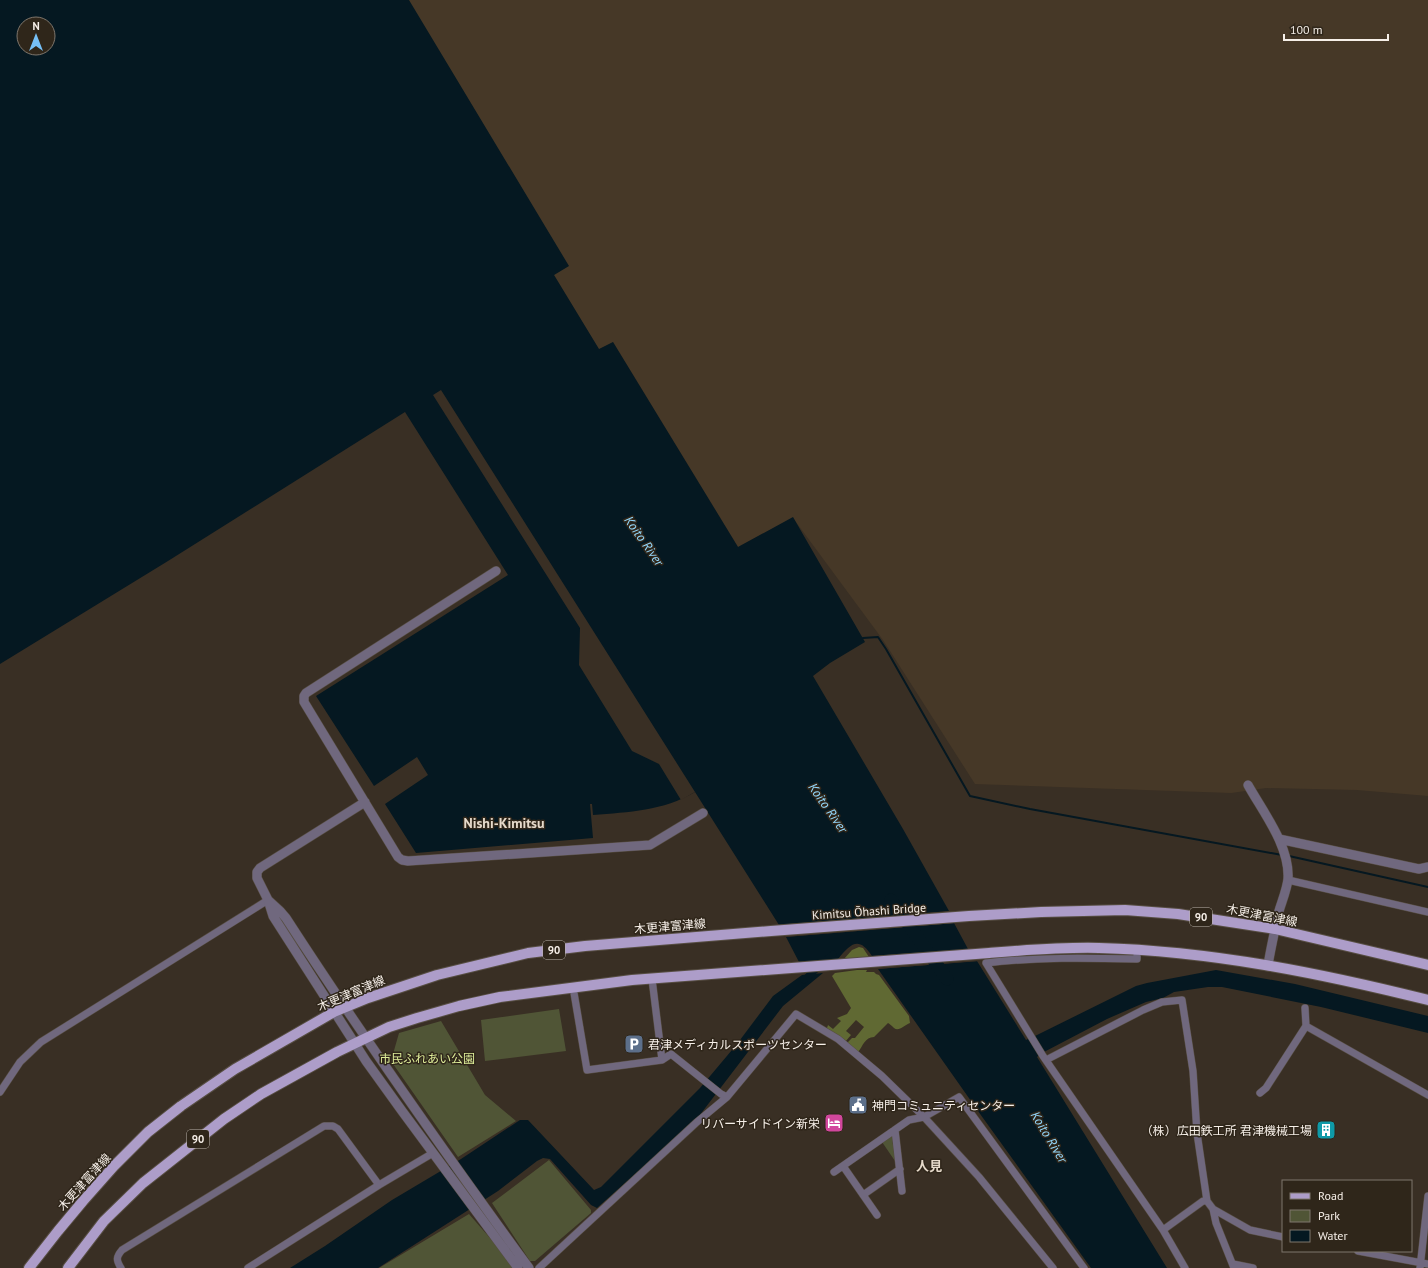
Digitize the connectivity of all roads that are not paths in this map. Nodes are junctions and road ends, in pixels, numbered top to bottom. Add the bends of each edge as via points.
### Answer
1 (496, 571) dead end
2 (1248, 785) dead end
3 (365, 802) junction
4 (703, 813) dead end
5 (1279, 839) junction
6 (1428, 867) edge
7 (1288, 880) junction
8 (268, 900) junction
9 (1428, 912) edge
10 (969, 916) joint
11 (1275, 929) junction
12 (771, 931) joint
13 (1137, 950) junction
14 (1268, 965) junction
15 (1428, 965) edge
16 (652, 979) junction
17 (573, 987) junction
18 (1428, 1000) edge
19 (345, 1008) junction
20 (1305, 1008) dead end
21 (334, 1012) junction
22 (1306, 1026) junction
23 (365, 1038) junction
24 (354, 1043) junction
25 (1045, 1058) junction
26 (662, 1060) junction
27 (0, 1092) edge
28 (1260, 1093) dead end
29 (1428, 1095) edge
30 (724, 1096) junction
31 (924, 1117) junction
32 (895, 1130) junction
33 (433, 1153) junction
34 (843, 1166) junction
35 (900, 1169) junction
36 (834, 1172) dead end
37 (379, 1185) junction
38 (902, 1191) dead end
39 (863, 1195) junction
40 (1428, 1196) edge
41 (1207, 1201) junction
42 (1213, 1209) junction
43 (877, 1215) dead end
44 (1163, 1230) junction
45 (1282, 1237) edge
46 (1363, 1252) edge
47 (1423, 1265) edge
48 (1234, 1266) edge
49 (29, 1268) edge
50 (68, 1268) edge
51 (121, 1268) edge
52 (248, 1268) edge
53 (518, 1268) edge
54 (529, 1268) edge
55 (539, 1268) edge
56 (1053, 1268) edge
57 (1084, 1268) edge
58 (1185, 1268) edge
59 (1253, 1268) edge

1 - 3 street via 304,696 304,702
2 - 5 street
3 - 4 street via 398,857 408,861 650,845
3 - 8 street via 260,868 257,878
5 - 6 street via 1419,869
5 - 7 street via 1286,861
7 - 9 street
7 - 11 street
8 - 19 street via 286,918
8 - 21 street via 273,916
8 - 27 street via 41,1042 20,1062
10 - 11 main road, 木更津富津線 / 90 via 1125,910 1178,914
10 - 12 main road, Kimitsu Ōhashi Bridge / 90
11 - 14 street
11 - 15 main road, 木更津富津線 / 90
12 - 19 main road, 木更津富津線 / 90 via 528,953 437,975
13 - 14 main road, 90 via 1212,956
13 - 16 main road, 90 via 1071,948
13 - 25 street via 1137,959 1046,958 986,964
14 - 18 main road, 90
16 - 17 main road, 90
16 - 26 street
17 - 23 main road, 90 via 459,1006 389,1027
17 - 26 street via 588,1070
19 - 21 main road, 木更津富津線 / 90
19 - 23 street
20 - 22 street
21 - 24 street
21 - 49 main road, 木更津富津線 / 90 via 234,1069 148,1132 83,1201
22 - 28 street via 1266,1088
22 - 29 street
23 - 24 main road, 90
23 - 54 street
24 - 33 street
24 - 50 main road, 90 via 261,1094 189,1146 143,1183 104,1221
25 - 41 street via 1143,1010 1162,1002 1182,1000 1193,1071 1197,1133
25 - 44 street
26 - 30 street via 671,1054
30 - 31 street via 796,1014 838,1039 882,1076
30 - 55 street
31 - 32 street via 909,1120
31 - 56 street via 979,1177
31 - 57 street via 959,1097
32 - 34 street
32 - 35 street
33 - 37 street
33 - 53 street
34 - 36 street
34 - 39 street
35 - 38 street
35 - 39 street
37 - 51 street via 338,1129 324,1126 122,1250 117,1261
37 - 52 street
39 - 43 street
40 - 47 street
41 - 42 street
41 - 44 street via 1202,1201
42 - 45 street via 1250,1230
42 - 48 street via 1216,1223
44 - 58 street
46 - 47 street
48 - 59 street

